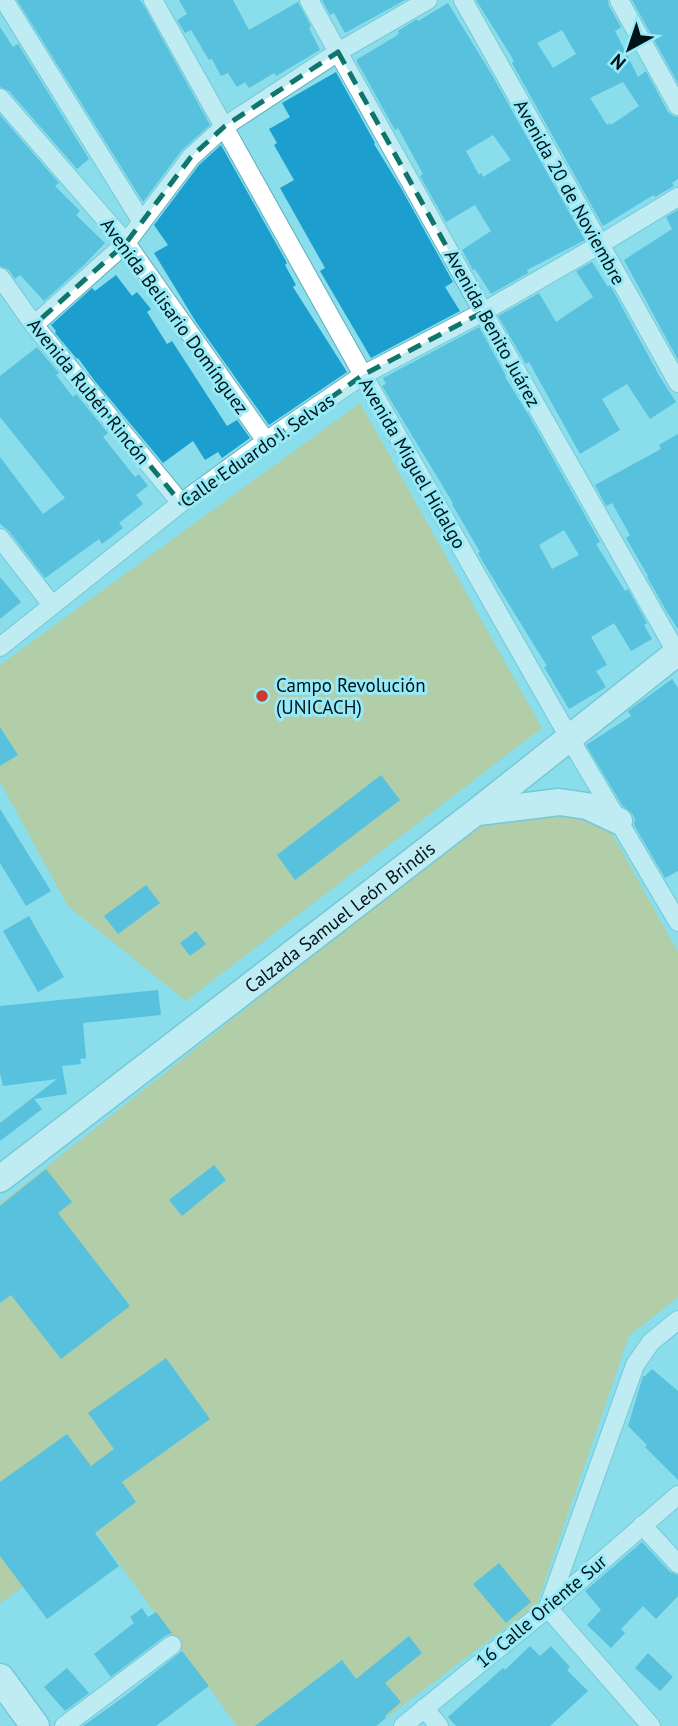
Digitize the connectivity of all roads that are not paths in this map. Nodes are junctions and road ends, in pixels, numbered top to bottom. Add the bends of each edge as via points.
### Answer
1 (4, 0) edge
2 (153, 0) edge
3 (309, 0) edge
4 (428, 0) edge
5 (463, 0) edge
6 (619, 0) edge
7 (338, 52) junction
8 (0, 98) edge
9 (678, 106) edge
10 (225, 126) junction
11 (678, 197) edge
12 (142, 222) junction
13 (126, 243) junction
14 (599, 245) junction
15 (0, 277) edge
16 (483, 312) junction
17 (34, 325) junction
18 (363, 375) junction
19 (678, 383) edge
20 (266, 441) junction
21 (181, 503) junction
22 (0, 538) edge
23 (52, 605) junction
24 (0, 647) edge
25 (678, 654) edge
26 (570, 739) junction
27 (476, 812) junction
28 (619, 821) junction
29 (671, 891) edge
30 (678, 922) edge
31 (0, 1179) edge
32 (678, 1320) edge
33 (674, 1506) edge
34 (642, 1525) junction
35 (678, 1564) edge
36 (548, 1608) junction
37 (172, 1646) dead end
38 (0, 1678) edge
39 (424, 1708) junction
40 (407, 1725) edge
41 (35, 1726) edge
42 (64, 1726) edge
43 (439, 1726) edge
44 (652, 1726) edge

1 - 12 street
2 - 10 street, Avenida Miguel Hidalgo
3 - 7 street, Avenida Benito Juárez
4 - 7 street
5 - 14 street, Avenida 20 de Noviembre
6 - 9 street
7 - 10 street
7 - 16 street, Avenida Benito Juárez
8 - 13 street, Avenida Belisario Domínguez
10 - 12 street via 191,156
10 - 18 street, Avenida Miguel Hidalgo
11 - 14 street, Calle Eduardo J. Selvas
12 - 13 street
13 - 17 street
13 - 20 street, Avenida Belisario Domínguez
14 - 16 street, Calle Eduardo J. Selvas
14 - 19 street, Avenida 20 de Noviembre
15 - 17 street, Avenida Rubén Rincón
16 - 18 street, Calle Eduardo J. Selvas
16 - 25 street, Avenida Benito Juárez
17 - 21 street, Avenida Rubén Rincón
18 - 20 street, Calle Eduardo J. Selvas
18 - 26 street, Avenida Miguel Hidalgo
20 - 21 street, Calle Eduardo J. Selvas
21 - 23 street, Calle Eduardo J. Selvas
22 - 23 street
23 - 24 street, Calle Eduardo J. Selvas
25 - 26 street, Calzada Samuel León Brindis
26 - 27 street, Calzada Samuel León Brindis
26 - 28 street, Avenida Miguel Hidalgo
27 - 28 street via 559,802 587,806
27 - 31 street, Calzada Samuel León Brindis
28 - 29 street, Avenida Miguel Hidalgo
29 - 30 street, Avenida Miguel Hidalgo
32 - 36 street via 651,1342 635,1365
33 - 34 street, 16 Calle Oriente Sur
34 - 35 street
34 - 36 street, 16 Calle Oriente Sur
36 - 39 street, 16 Calle Oriente Sur
36 - 44 street
37 - 42 street
38 - 41 main road
39 - 40 street, 16 Calle Oriente Sur
39 - 43 street

